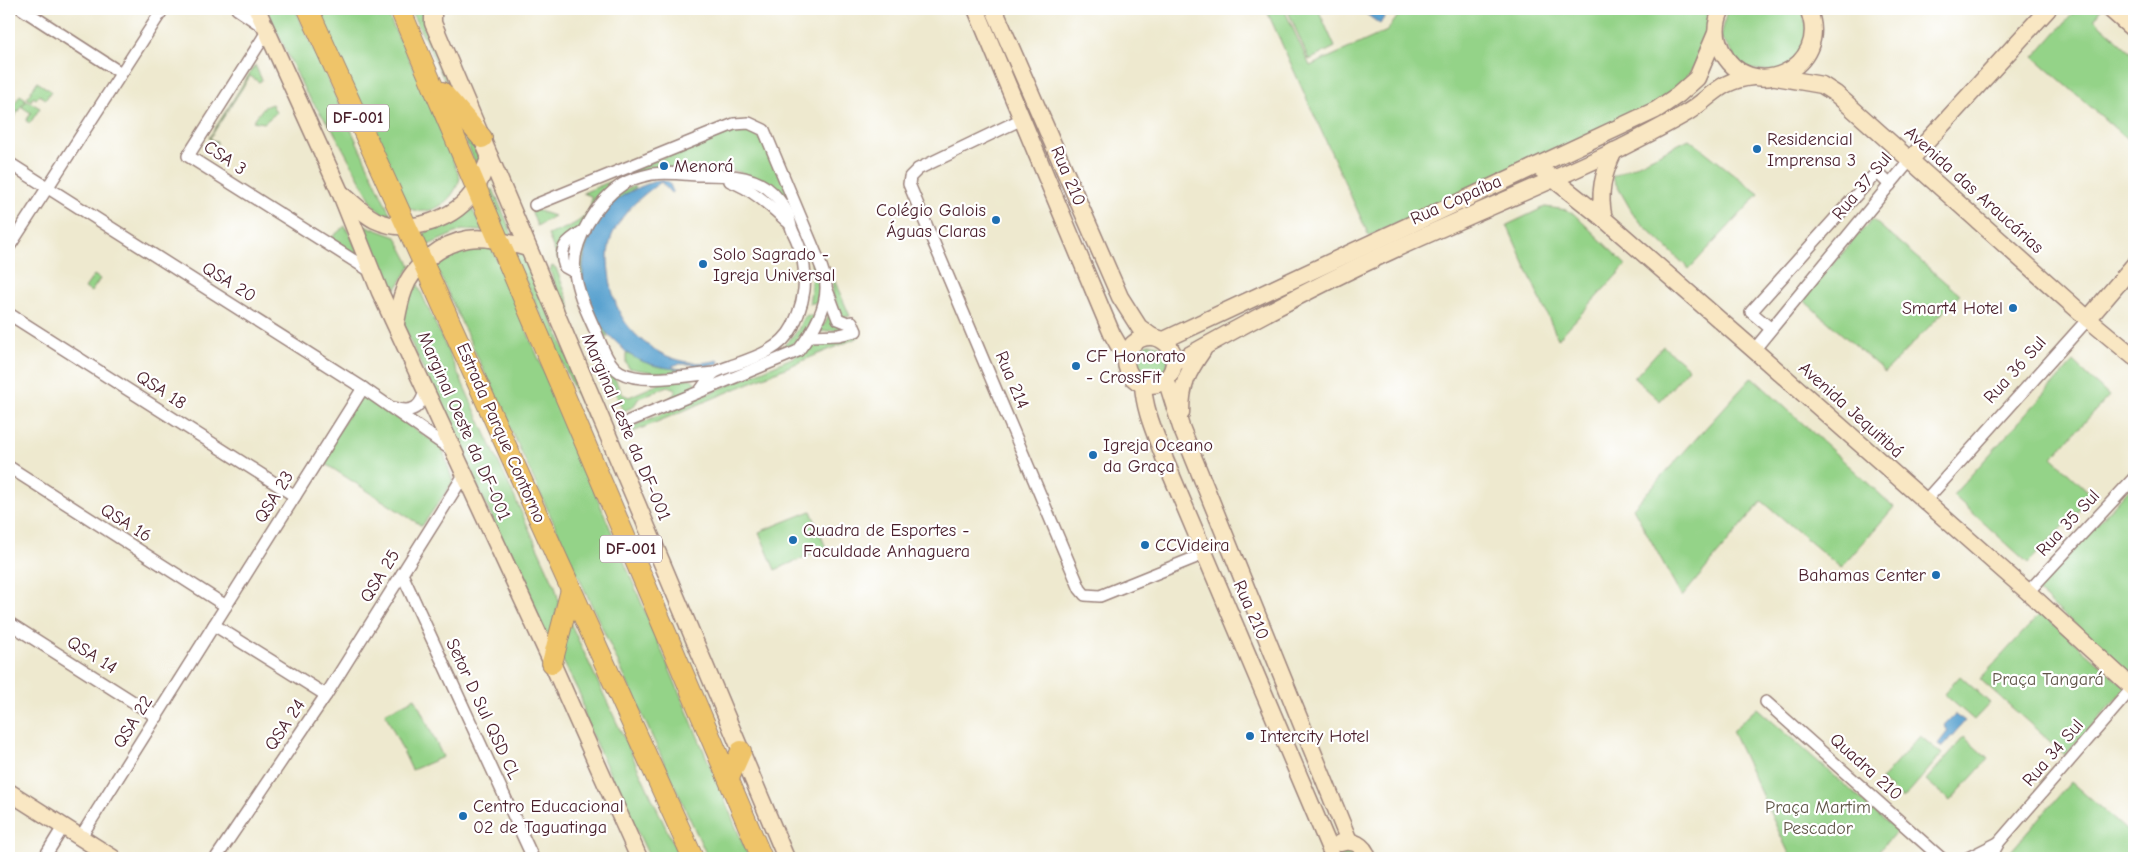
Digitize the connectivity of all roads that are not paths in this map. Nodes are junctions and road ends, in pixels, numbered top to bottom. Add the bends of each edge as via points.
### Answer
1 (22, 9) edge
2 (163, 9) edge
3 (237, 9) edge
4 (257, 9) edge
5 (308, 9) edge
6 (400, 9) edge
7 (976, 9) edge
8 (994, 9) edge
9 (1808, 9) edge
10 (1820, 9) edge
11 (2048, 9) edge
12 (2110, 9) edge
13 (433, 10) edge
14 (1719, 11) edge
15 (1813, 26) junction
16 (268, 30) junction
17 (2134, 30) edge
18 (1716, 33) junction
19 (121, 73) junction
20 (1753, 77) junction
21 (1776, 77) junction
22 (431, 80) junction
23 (1022, 119) junction
24 (482, 138) junction
25 (1614, 151) junction
26 (490, 156) junction
27 (1911, 159) junction
28 (9, 163) edge
29 (1537, 166) junction
30 (1554, 179) junction
31 (1890, 185) junction
32 (47, 188) junction
33 (475, 189) junction
34 (340, 192) junction
35 (535, 205) dead end
36 (1604, 219) junction
37 (409, 227) junction
38 (499, 240) junction
39 (1388, 243) junction
40 (9, 247) edge
41 (528, 248) junction
42 (424, 262) junction
43 (2134, 265) edge
44 (372, 272) junction
45 (826, 286) junction
46 (1120, 297) junction
47 (9, 314) edge
48 (2088, 319) junction
49 (396, 323) junction
50 (1190, 326) junction
51 (1770, 328) junction
52 (810, 336) junction
53 (1158, 338) junction
54 (1206, 346) junction
55 (1754, 350) junction
56 (2134, 357) edge
57 (1126, 358) junction
58 (1175, 363) junction
59 (714, 373) junction
60 (1166, 379) junction
61 (1143, 384) junction
62 (363, 388) junction
63 (426, 388) junction
64 (700, 391) junction
65 (390, 407) junction
66 (629, 421) dead end
67 (1181, 427) junction
68 (453, 451) junction
69 (9, 467) edge
70 (464, 475) junction
71 (2134, 478) edge
72 (295, 496) junction
73 (1925, 501) junction
74 (1204, 554) junction
75 (402, 574) junction
76 (571, 590) junction
77 (2028, 592) junction
78 (226, 606) junction
79 (9, 623) edge
80 (214, 625) junction
81 (552, 663) junction
82 (2134, 688) edge
83 (326, 695) junction
84 (1766, 702) dead end
85 (157, 717) junction
86 (742, 751) junction
87 (729, 778) junction
88 (9, 792) edge
89 (63, 827) junction
90 (80, 838) junction
91 (1350, 841) junction
92 (1999, 842) junction
93 (1326, 856) edge
94 (44, 858) edge
95 (113, 858) edge
96 (216, 858) edge
97 (533, 858) edge
98 (639, 858) edge
99 (693, 858) edge
100 (762, 858) edge
101 (786, 858) edge
102 (1368, 858) edge
103 (1941, 858) edge
104 (1968, 858) edge
105 (1990, 858) edge

1 - 19 street
2 - 19 street
3 - 16 street
4 - 16 main road, Marginal Oeste da DF-001
5 - 37 highway, Estrada Parque Contorno / DF-001
6 - 22 highway, DF-001
7 - 23 main road, Rua 210
8 - 46 main road, Rua 210
9 - 15 main road
10 - 15 main road
11 - 27 main road, Rua 37 Sul
12 - 17 main road
13 - 24 main road, Marginal Leste da DF-001 via 433,22
14 - 18 main road
15 - 21 main road via 1812,43 1804,58 1792,70
16 - 34 main road, Marginal Oeste da DF-001
16 - 44 street, CSA 3 via 188,156
18 - 20 main road via 1724,56
18 - 29 main road, Rua Copaíba via 1696,78 1678,95 1656,110
19 - 32 street
20 - 21 main road, Avenida das Araucárias
20 - 25 main road, Rua Copaíba via 1738,78 1720,87 1690,111
21 - 27 main road, Avenida das Araucárias via 1822,84
22 - 24 highway
22 - 33 highway, DF-001
23 - 57 main road, Rua 210 via 1108,325
23 - 74 street, Rua 214 via 918,168 910,177 909,184 1080,589 1085,595 1100,596
24 - 26 main road, Marginal Leste da DF-001
25 - 30 main road, Rua Copaíba
25 - 36 main road via 1601,189
26 - 33 main road
26 - 41 main road, Marginal Leste da DF-001
27 - 31 street, Rua 37 Sul
27 - 48 main road, Avenida das Araucárias
28 - 32 street, QSA 20
29 - 30 main road, Avenida Jequitibá
29 - 39 main road, Rua Copaíba
30 - 36 main road, Avenida Jequitibá
30 - 39 main road, Rua Copaíba
31 - 51 street, Rua 37 Sul
31 - 51 street via 1877,172 1751,312
32 - 40 street
32 - 62 street, QSA 20
33 - 37 main road via 458,208 441,218
33 - 38 highway, DF-001
34 - 37 main road via 373,219 390,226
34 - 44 main road, Marginal Oeste da DF-001
35 - 45 street via 734,124 749,124 764,130 814,246
36 - 55 main road, Avenida Jequitibá
37 - 42 highway, Estrada Parque Contorno / DF-001
38 - 41 main road
38 - 42 main road via 468,239 445,247
38 - 87 highway, DF-001
39 - 50 main road, Rua Copaíba via 1342,257
39 - 54 main road, Rua Copaíba via 1346,273
41 - 86 main road, Marginal Leste da DF-001
42 - 49 main road via 404,289
42 - 76 highway, Estrada Parque Contorno / DF-001
43 - 48 main road, Rua 36 Sul
44 - 49 main road, Marginal Oeste da DF-001
45 - 52 street via 823,307
45 - 52 street via 838,319 852,322 856,331
46 - 50 main road via 1153,326
46 - 53 main road, Rua 210 via 1139,327
47 - 72 street, QSA 18
48 - 56 main road, Avenida das Araucárias
48 - 73 street, Rua 36 Sul
49 - 63 main road, Marginal Oeste da DF-001
50 - 53 main road, Rua Copaíba
51 - 55 street, Rua 37 Sul
52 - 64 street via 798,350
53 - 57 main road via 1142,337 1128,349
53 - 58 main road via 1173,350
54 - 58 main road, Rua Copaíba
54 - 67 main road via 1187,374 1183,386
55 - 73 main road, Avenida Jequitibá
57 - 61 main road via 1130,374
58 - 60 main road
59 - 59 street via 768,352 792,328 802,303 805,265 789,216 767,188 732,175 653,174 624,183 601,203 585,230 574,272 581,299 609,360 620,372 634,377
59 - 64 street
60 - 61 main road via 1151,385
60 - 67 main road, Rua 210
61 - 74 main road, Rua 210 via 1148,417
62 - 65 street, QSA 20
62 - 72 street, QSA 23
63 - 65 street via 423,401 416,408 403,411
63 - 68 main road, Marginal Oeste da DF-001
64 - 66 street
65 - 68 street, QSA 20
67 - 91 main road, Rua 210
68 - 70 main road, Marginal Oeste da DF-001
69 - 78 street, QSA 16
70 - 75 street, QSA 25
70 - 81 main road, Marginal Oeste da DF-001
71 - 77 street, Rua 35 Sul
72 - 78 street, QSA 23
73 - 77 main road, Avenida Jequitibá
74 - 93 main road, Rua 210
75 - 83 street, QSA 25
75 - 97 street, Setor D Sul QSD CL
76 - 81 highway
76 - 99 highway, Estrada Parque Contorno / DF-001
77 - 82 main road, Avenida Jequitibá
78 - 80 street, QSA 23
79 - 85 street, QSA 14
80 - 83 street, QSA 24
80 - 85 street, QSA 22
81 - 98 main road, Marginal Oeste da DF-001
82 - 92 street, Rua 34 Sul
83 - 96 street, QSA 24
84 - 103 street, Quadra 210
85 - 90 street, QSA 22
86 - 87 highway
86 - 101 main road, Marginal Leste da DF-001
87 - 100 highway, DF-001
88 - 89 main road
89 - 90 main road
89 - 94 street
90 - 95 main road
91 - 93 main road via 1342,842
91 - 102 main road via 1363,848
92 - 104 street, Rua 34 Sul
92 - 105 street, Rua 34 Sul

